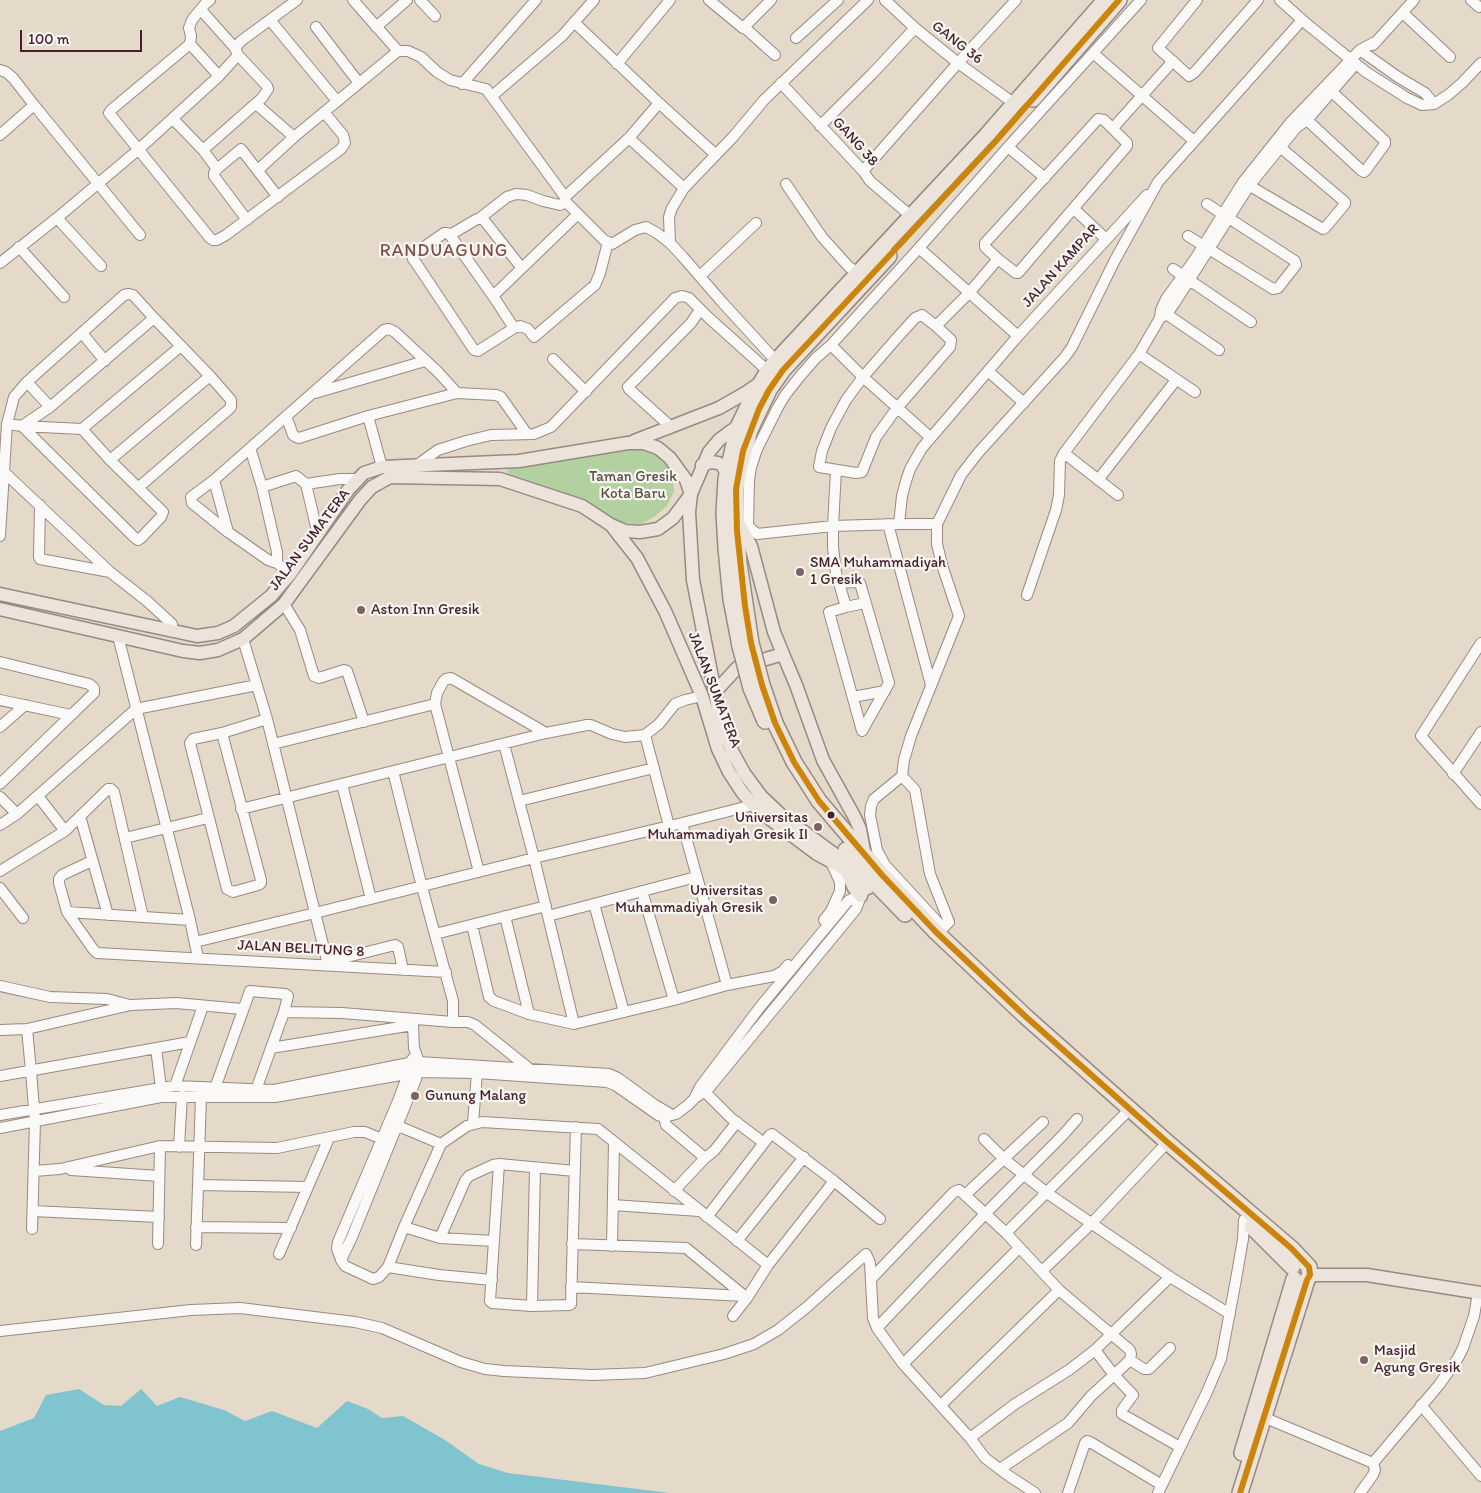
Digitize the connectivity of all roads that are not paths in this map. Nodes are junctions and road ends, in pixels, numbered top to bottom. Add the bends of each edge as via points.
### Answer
1 (210, 0) edge
2 (297, 0) edge
3 (354, 0) edge
4 (406, 0) edge
5 (420, 0) edge
6 (535, 0) edge
7 (594, 0) edge
8 (670, 0) edge
9 (709, 0) edge
10 (771, 0) edge
11 (838, 0) edge
12 (868, 0) edge
13 (884, 0) edge
14 (1016, 0) edge
15 (1105, 0) edge
16 (1119, 0) edge
17 (1141, 0) edge
18 (1197, 0) edge
19 (1258, 0) edge
20 (1280, 0) edge
21 (1414, 0) edge
22 (201, 10) junction
23 (1403, 13) junction
24 (435, 16) dead end
25 (270, 20) junction
26 (1302, 20) junction
27 (574, 22) junction
28 (316, 27) dead end
29 (376, 27) junction
30 (744, 27) junction
31 (915, 28) junction
32 (796, 38) dead end
33 (190, 44) junction
34 (237, 51) junction
35 (398, 51) junction
36 (1363, 52) junction
37 (1093, 54) junction
38 (774, 55) dead end
39 (1450, 57) dead end
40 (1173, 61) junction
41 (1354, 62) junction
42 (958, 63) junction
43 (1481, 63) edge
44 (617, 64) junction
45 (0, 70) edge
46 (219, 76) junction
47 (359, 82) junction
48 (781, 83) junction
49 (462, 84) junction
50 (1332, 92) junction
51 (492, 96) junction
52 (1142, 96) junction
53 (336, 102) junction
54 (659, 103) junction
55 (256, 104) junction
56 (1015, 104) junction
57 (1434, 104) junction
58 (34, 105) junction
59 (324, 112) junction
60 (173, 118) junction
61 (1307, 120) junction
62 (1293, 125) junction
63 (820, 126) junction
64 (1113, 128) junction
65 (0, 135) edge
66 (294, 137) junction
67 (629, 138) junction
68 (1194, 141) junction
69 (1008, 147) junction
70 (1280, 147) junction
71 (138, 150) junction
72 (203, 150) junction
73 (715, 154) junction
74 (217, 169) junction
75 (258, 170) junction
76 (863, 171) junction
77 (1045, 178) junction
78 (1158, 182) junction
79 (98, 184) junction
80 (786, 184) dead end
81 (1246, 184) junction
82 (684, 188) junction
83 (940, 194) junction
84 (278, 197) junction
85 (566, 199) junction
86 (1207, 204) dead end
87 (1074, 209) junction
88 (578, 214) junction
89 (1225, 216) junction
90 (912, 217) junction
91 (57, 218) junction
92 (480, 218) junction
93 (247, 220) junction
94 (756, 223) dead end
95 (140, 235) dead end
96 (450, 235) junction
97 (1188, 236) dead end
98 (1106, 239) junction
99 (608, 242) junction
100 (670, 243) junction
101 (19, 247) junction
102 (1206, 247) junction
103 (919, 248) junction
104 (998, 259) junction
105 (0, 263) edge
106 (101, 266) dead end
107 (521, 267) junction
108 (1173, 270) dead end
109 (858, 273) junction
110 (700, 276) junction
111 (1186, 278) junction
112 (969, 293) junction
113 (493, 296) junction
114 (64, 297) dead end
115 (700, 310) junction
116 (1162, 314) junction
117 (154, 318) junction
118 (1251, 322) dead end
119 (936, 326) junction
120 (514, 328) junction
121 (82, 333) junction
122 (1018, 336) junction
123 (831, 345) junction
124 (181, 346) junction
125 (1218, 350) dead end
126 (1139, 354) junction
127 (553, 359) dead end
128 (105, 360) junction
129 (425, 361) junction
130 (769, 371) junction
131 (988, 371) junction
132 (210, 376) junction
133 (862, 378) junction
134 (1176, 380) junction
135 (27, 382) junction
136 (586, 392) junction
137 (1195, 392) dead end
138 (458, 393) junction
139 (312, 394) junction
140 (1024, 404) junction
141 (50, 407) junction
142 (719, 408) junction
143 (897, 408) junction
144 (286, 416) junction
145 (368, 416) junction
146 (747, 422) junction
147 (8, 424) junction
148 (22, 426) junction
149 (670, 426) junction
150 (82, 429) junction
151 (527, 434) junction
152 (930, 437) junction
153 (628, 443) junction
154 (250, 448) junction
155 (1064, 453) junction
156 (110, 460) junction
157 (471, 463) junction
158 (417, 465) junction
159 (702, 465) junction
160 (382, 467) junction
161 (836, 470) junction
162 (4, 472) junction
163 (727, 474) junction
164 (470, 478) junction
165 (358, 479) junction
166 (214, 480) junction
167 (1098, 480) junction
168 (306, 484) junction
169 (139, 487) junction
170 (262, 487) junction
171 (691, 494) junction
172 (1118, 495) dead end
173 (40, 506) junction
174 (736, 518) junction
175 (893, 524) junction
176 (937, 524) junction
177 (611, 525) junction
178 (833, 526) junction
179 (228, 532) junction
180 (757, 534) junction
181 (318, 535) junction
182 (0, 536) edge
183 (756, 558) junction
184 (277, 563) junction
185 (110, 572) junction
186 (290, 574) junction
187 (839, 583) junction
188 (0, 594) edge
189 (1027, 596) dead end
190 (865, 603) junction
191 (284, 604) junction
192 (846, 607) junction
193 (0, 609) edge
194 (154, 627) junction
195 (171, 631) junction
196 (118, 636) junction
197 (243, 640) junction
198 (150, 643) junction
199 (746, 645) junction
200 (1480, 648) edge
201 (783, 654) junction
202 (766, 659) dead end
203 (0, 662) edge
204 (737, 668) dead end
205 (257, 685) junction
206 (931, 685) junction
207 (757, 686) junction
208 (885, 691) junction
209 (715, 692) junction
210 (702, 696) junction
211 (853, 697) junction
212 (0, 700) edge
213 (436, 704) junction
214 (25, 705) junction
215 (136, 709) junction
216 (71, 715) junction
217 (267, 719) junction
218 (364, 722) junction
219 (0, 727) edge
220 (1481, 732) edge
221 (222, 733) junction
222 (546, 733) junction
223 (646, 735) junction
224 (273, 744) junction
225 (504, 744) junction
226 (448, 758) junction
227 (654, 768) junction
228 (393, 771) junction
229 (1453, 774) junction
230 (902, 776) junction
231 (0, 784) edge
232 (342, 784) junction
233 (38, 796) junction
234 (0, 797) edge
235 (286, 798) junction
236 (757, 800) junction
237 (519, 802) junction
238 (1481, 804) edge
239 (242, 809) junction
240 (17, 814) junction
241 (80, 816) junction
242 (208, 818) junction
243 (682, 823) junction
244 (0, 825) edge
245 (668, 826) junction
246 (166, 828) junction
247 (65, 831) junction
248 (125, 838) junction
249 (866, 857) junction
250 (534, 858) junction
251 (92, 861) junction
252 (831, 862) junction
253 (0, 871) edge
254 (479, 872) junction
255 (696, 877) junction
256 (422, 887) junction
257 (0, 888) edge
258 (868, 889) junction
259 (642, 891) junction
260 (371, 899) junction
261 (594, 904) junction
262 (547, 911) junction
263 (67, 912) junction
264 (315, 913) junction
265 (108, 915) junction
266 (506, 916) junction
267 (143, 917) junction
268 (23, 918) dead end
269 (190, 920) junction
270 (472, 925) junction
271 (938, 930) junction
272 (435, 934) junction
273 (195, 942) junction
274 (196, 958) junction
275 (328, 964) junction
276 (403, 970) junction
277 (446, 972) junction
278 (726, 985) junction
279 (0, 986) edge
280 (989, 989) junction
281 (674, 1000) junction
282 (131, 1005) junction
283 (203, 1006) junction
284 (760, 1006) junction
285 (242, 1009) junction
286 (284, 1012) junction
287 (624, 1012) junction
288 (529, 1014) junction
289 (769, 1014) junction
290 (414, 1022) junction
291 (452, 1022) junction
292 (574, 1024) junction
293 (1032, 1028) junction
294 (26, 1029) junction
295 (0, 1030) edge
296 (190, 1042) junction
297 (156, 1048) junction
298 (271, 1048) junction
299 (414, 1065) junction
300 (531, 1070) junction
301 (31, 1071) junction
302 (477, 1073) junction
303 (0, 1076) edge
304 (175, 1086) junction
305 (161, 1088) junction
306 (215, 1088) junction
307 (702, 1089) junction
308 (256, 1090) junction
309 (195, 1093) junction
310 (182, 1096) junction
311 (34, 1109) junction
312 (667, 1114) junction
313 (1125, 1114) junction
314 (0, 1115) edge
315 (1077, 1119) dead end
316 (35, 1122) junction
317 (737, 1122) junction
318 (1043, 1122) dead end
319 (473, 1123) junction
320 (393, 1124) junction
321 (576, 1127) junction
322 (0, 1128) edge
323 (329, 1138) junction
324 (382, 1139) junction
325 (984, 1139) dead end
326 (614, 1143) junction
327 (764, 1143) junction
328 (441, 1144) junction
329 (160, 1146) junction
330 (180, 1147) junction
331 (199, 1147) junction
332 (1162, 1147) junction
333 (804, 1157) junction
334 (705, 1158) junction
335 (1004, 1159) junction
336 (499, 1164) junction
337 (536, 1168) junction
338 (60, 1169) junction
339 (34, 1171) junction
340 (575, 1171) junction
341 (1023, 1174) junction
342 (159, 1176) junction
343 (834, 1181) junction
344 (198, 1185) junction
345 (308, 1187) junction
346 (674, 1191) junction
347 (1047, 1193) junction
348 (965, 1194) junction
349 (613, 1205) junction
350 (33, 1211) junction
351 (703, 1214) junction
352 (985, 1214) junction
353 (158, 1217) junction
354 (880, 1219) dead end
355 (1244, 1220) junction
356 (1091, 1224) junction
357 (196, 1227) junction
358 (404, 1227) junction
359 (32, 1228) dead end
360 (291, 1228) junction
361 (1006, 1234) junction
362 (440, 1238) junction
363 (494, 1241) junction
364 (737, 1241) junction
365 (158, 1244) dead end
366 (572, 1244) junction
367 (196, 1245) dead end
368 (612, 1246) junction
369 (1019, 1248) junction
370 (280, 1254) dead end
371 (341, 1260) junction
372 (768, 1265) junction
373 (388, 1267) junction
374 (1042, 1272) junction
375 (1302, 1272) junction
376 (1170, 1277) junction
377 (871, 1279) junction
378 (492, 1280) junction
379 (570, 1287) junction
380 (1059, 1290) junction
381 (1479, 1293) edge
382 (746, 1297) junction
383 (532, 1306) junction
384 (1230, 1314) junction
385 (733, 1316) dead end
386 (877, 1328) junction
387 (0, 1331) edge
388 (1111, 1335) junction
389 (1170, 1348) dead end
390 (1095, 1350) junction
391 (1130, 1360) junction
392 (903, 1364) junction
393 (1114, 1374) junction
394 (941, 1405) junction
395 (1421, 1405) junction
396 (1264, 1417) junction
397 (970, 1438) junction
398 (1180, 1447) junction
399 (1373, 1463) junction
400 (1000, 1469) junction
401 (1481, 1476) edge
402 (1160, 1489) edge
403 (1035, 1493) edge
404 (1068, 1493) edge
405 (1230, 1493) edge
406 (1240, 1493) edge
407 (1360, 1493) edge

1 - 22 street
2 - 25 street
3 - 29 street
4 - 29 street
5 - 24 street
6 - 49 street
7 - 27 street
8 - 44 street
9 - 30 street
10 - 30 street
11 - 32 street
12 - 48 street
13 - 31 street, GANG 36
14 - 42 street
15 - 56 highway
16 - 83 highway via 1012,123
17 - 37 street
18 - 40 street via 1158,47
19 - 40 street via 1192,75 1186,74
20 - 26 street
21 - 23 street
22 - 33 street via 189,28
22 - 34 street
23 - 36 street
23 - 39 street
25 - 34 street via 241,41
25 - 53 street
26 - 41 street
26 - 68 street
27 - 44 street
27 - 51 street
28 - 47 street
29 - 35 street
30 - 38 street
31 - 42 street, GANG 36
31 - 63 street
33 - 46 street
33 - 71 street via 110,112
34 - 46 street
34 - 55 street via 268,89
35 - 47 street
35 - 49 street via 408,51 421,57 450,80
36 - 41 street
36 - 57 street via 1425,93
37 - 52 street
37 - 69 street
40 - 52 street
41 - 50 street
41 - 57 street via 1422,106
41 - 62 street
42 - 56 street, GANG 36
42 - 76 street
43 - 57 street via 1462,83
44 - 54 street
45 - 58 street via 13,78
46 - 60 street
47 - 53 street
48 - 63 street, GANG 38
48 - 73 street
49 - 51 street via 486,89
50 - 61 street
50 - 61 street via 1385,140 1366,170 1362,171
51 - 85 street
52 - 64 street
52 - 68 street
53 - 59 street
54 - 67 street
54 - 73 street
55 - 66 street
55 - 72 street
56 - 83 highway
58 - 65 street
58 - 79 street
59 - 66 street
59 - 84 street via 343,135 341,149
60 - 71 street
60 - 72 street
61 - 62 street
62 - 70 street
62 - 81 street
63 - 76 street, GANG 38
64 - 77 street via 1098,119
64 - 87 street via 1127,146
66 - 75 street
67 - 82 street
67 - 85 street
68 - 78 street
69 - 77 street
69 - 103 street
70 - 81 street
70 - 81 street via 1345,201 1324,229
71 - 79 street
71 - 93 street via 213,240
72 - 74 street
73 - 82 street
74 - 75 street via 241,149
74 - 93 street via 214,176
75 - 84 street
76 - 90 street, GANG 38
77 - 104 street via 985,243 985,247
78 - 98 street, JALAN KAMPAR
78 - 140 street via 1072,347
79 - 91 street
79 - 95 street
80 - 109 street via 822,237
81 - 89 street
82 - 100 street via 669,217
83 - 90 highway
83 - 146 highway via 783,370
84 - 93 street
85 - 88 street
85 - 92 street via 560,205 516,194
86 - 89 street
87 - 98 street
87 - 104 street via 1018,273
88 - 99 street
88 - 107 street
89 - 102 street
89 - 102 street via 1295,261 1296,265 1274,289
90 - 109 highway
91 - 101 street
91 - 106 street
92 - 96 street
92 - 107 street
94 - 110 street
96 - 113 street
96 - 120 street via 444,233 414,254 413,259 474,350 478,351
97 - 102 street
98 - 122 street, JALAN KAMPAR
99 - 100 street via 612,244 646,227
99 - 120 street via 595,284 534,337 524,326
100 - 110 street
101 - 105 street
101 - 114 street
102 - 111 street
103 - 112 street
103 - 123 street
104 - 112 street
107 - 113 street
108 - 111 street
109 - 130 highway
110 - 130 street
111 - 116 street
111 - 118 street
112 - 119 street
112 - 122 street
113 - 120 street
115 - 130 street
115 - 136 street via 689,298 675,298
115 - 149 street via 628,387
116 - 125 street
116 - 126 street
117 - 121 street via 133,295 124,295
117 - 124 street
117 - 128 street
119 - 133 street via 922,315 915,318
119 - 143 street via 951,340 950,347
121 - 128 street
121 - 135 street
122 - 131 street, JALAN KAMPAR
123 - 133 street
123 - 180 street via 786,394 757,449 749,480 748,526
124 - 132 street
124 - 150 street
126 - 134 street
126 - 155 street
127 - 136 street
128 - 141 street
129 - 138 street
129 - 139 street
129 - 139 street via 395,332 384,330
130 - 142 main road via 747,392
130 - 146 highway via 753,396
131 - 140 street
131 - 152 street, JALAN KAMPAR
132 - 156 street
132 - 169 street via 231,400 231,407
133 - 143 street
133 - 161 street via 846,400 822,451 819,467
134 - 137 street
134 - 167 street
135 - 141 street
135 - 147 street via 14,397
136 - 151 street via 551,427
138 - 145 street
138 - 151 street via 499,396
139 - 144 street
140 - 176 street via 961,475
141 - 148 street
142 - 146 main road via 736,410
142 - 149 main road
143 - 152 street
143 - 161 street via 876,437 862,472
144 - 145 street via 293,435 299,438
144 - 154 street
145 - 160 street
146 - 159 main road via 719,440
146 - 163 highway
146 - 174 highway via 736,489
147 - 148 street
147 - 162 street
148 - 150 street
148 - 169 street via 138,540 162,512
149 - 153 main road
150 - 156 street
151 - 158 street via 491,435 466,441 438,450
152 - 175 street, JALAN KAMPAR via 910,469
153 - 157 main road, JALAN SUMATERA via 519,461
153 - 171 main road via 644,443 658,448 681,471
154 - 166 street
154 - 170 street
155 - 167 street
155 - 189 street via 1060,461 1056,510
156 - 169 street
157 - 158 main road, JALAN SUMATERA
157 - 164 main road
158 - 160 main road, JALAN SUMATERA
159 - 163 main road via 718,463
159 - 171 main road
160 - 165 main road, JALAN SUMATERA
161 - 178 street
162 - 173 street
162 - 182 street
163 - 199 highway via 724,513 731,599
164 - 177 main road, JALAN SUMATERA via 500,479 582,506
164 - 191 main road, JALAN SUMATERA via 390,477 372,487
165 - 168 street
165 - 181 main road, JALAN SUMATERA
166 - 179 street
166 - 179 street via 190,500
167 - 172 street
168 - 170 street via 296,476
168 - 181 street
170 - 184 street
171 - 177 main road via 673,518 658,528 633,532
171 - 209 main road, JALAN SUMATERA via 693,580
173 - 185 street
173 - 185 street via 40,559
174 - 183 main road
174 - 199 highway
175 - 176 street
175 - 178 street
175 - 206 street
176 - 206 street via 942,565 960,616
177 - 210 main road, JALAN SUMATERA via 637,558 661,602
178 - 180 street
178 - 187 street
179 - 184 street
180 - 183 street
181 - 186 main road, JALAN SUMATERA
183 - 201 main road via 774,632
184 - 186 street
185 - 195 street via 172,624
186 - 195 main road, JALAN SUMATERA via 271,596 234,626 218,633 197,636
187 - 190 street via 860,582
187 - 192 street
188 - 194 main road, JALAN SUMATERA
190 - 192 street
190 - 208 street via 889,683
191 - 197 main road, JALAN SUMATERA
191 - 218 street via 300,630 314,676 319,678 347,671
192 - 211 street via 829,612
193 - 196 main road, JALAN SUMATERA
194 - 195 main road, JALAN SUMATERA
194 - 198 main road
196 - 198 main road, JALAN SUMATERA
196 - 215 street
197 - 198 main road, JALAN SUMATERA via 200,653
197 - 205 street
199 - 207 highway, bridge
200 - 229 street via 1421,736
201 - 202 main road
201 - 249 main road via 823,760 860,830
203 - 216 street via 89,684 94,693
204 - 209 main road
205 - 215 street
205 - 217 street
206 - 230 street via 911,736
207 - 249 highway via 794,762 819,801
207 - 258 highway via 763,716 786,765 811,807 859,865
208 - 211 street
208 - 211 street via 862,731
209 - 236 main road, JALAN SUMATERA via 721,723
210 - 223 street via 675,704
210 - 236 main road, JALAN SUMATERA via 718,749 729,772 742,792
212 - 214 street
213 - 218 street
213 - 222 street via 443,682 451,678
213 - 226 street
214 - 216 street
214 - 219 street
215 - 233 street
215 - 246 street
216 - 231 street
217 - 221 street
217 - 224 street
218 - 224 street
220 - 229 street
221 - 239 street
221 - 242 street via 193,739 190,743
222 - 223 street via 591,725 626,737
222 - 225 street
223 - 227 street
224 - 235 street
225 - 226 street
225 - 237 street
226 - 228 street
226 - 254 street
227 - 237 street
227 - 245 street
228 - 232 street
228 - 256 street
229 - 238 street
230 - 271 street via 915,790 930,874 949,922
230 - 271 street via 874,799 871,806 877,850 884,865
232 - 235 street
232 - 260 street
233 - 240 street
233 - 247 street
234 - 240 street
235 - 239 street
235 - 264 street
236 - 243 street
236 - 252 main road, JALAN SUMATERA via 817,854
236 - 258 main road, JALAN SUMATERA via 852,867
237 - 250 street
239 - 242 street via 261,880 258,886 233,892 227,889
240 - 244 street
241 - 247 street
241 - 248 street via 108,789 112,789
241 - 251 street
242 - 246 street
243 - 245 street
243 - 255 street
245 - 250 street
246 - 248 street
246 - 269 street
247 - 253 street
248 - 267 street
249 - 271 highway
250 - 254 street
250 - 262 street
251 - 263 street, JALAN BELITUNG 8 via 59,879
251 - 265 street
252 - 258 main road, JALAN SUMATERA via 847,872 854,888
252 - 278 street via 840,882 840,891 831,911 783,971 774,976
254 - 256 street
255 - 259 street
255 - 278 street
256 - 260 street
256 - 272 street
257 - 268 street
258 - 280 highway
258 - 284 street via 848,901
258 - 289 street via 856,909
259 - 261 street
259 - 281 street
260 - 264 street
261 - 262 street
261 - 287 street
262 - 266 street
262 - 292 street
263 - 265 street
263 - 274 street, JALAN BELITUNG 8 via 97,953
264 - 273 street
264 - 275 street
265 - 267 street
266 - 270 street
266 - 288 street
267 - 269 street
269 - 273 street
270 - 272 street
270 - 288 street via 489,997
271 - 280 highway
272 - 277 street
273 - 274 street
274 - 275 street, JALAN BELITUNG 8
275 - 276 street, JALAN BELITUNG 8
275 - 276 street, JALAN BELITUNG 8 via 395,945
276 - 277 street, JALAN BELITUNG 8
277 - 291 street via 453,1001
278 - 281 street
279 - 282 street via 50,997 108,1000
280 - 293 highway
281 - 287 street
282 - 283 street via 168,1003
282 - 294 street
283 - 285 street
283 - 296 street
284 - 289 street
284 - 307 street
285 - 286 street via 253,990 287,995
285 - 306 street
286 - 290 street via 342,1013
286 - 298 street
287 - 292 street
288 - 292 street
289 - 307 street via 709,1088
290 - 291 street
290 - 298 street
290 - 299 street
291 - 300 street via 472,1023
293 - 313 highway
293 - 375 highway via 1291,1248
294 - 295 street
294 - 301 street
296 - 297 street
296 - 304 street
297 - 301 street
297 - 305 street
298 - 308 street
299 - 300 street
299 - 302 street
299 - 308 street via 274,1090
299 - 309 street via 275,1097
299 - 320 street
300 - 312 street via 609,1074
301 - 303 street
301 - 311 street
302 - 312 street via 607,1082 650,1110
302 - 319 street
304 - 305 street
304 - 309 street
305 - 311 street
306 - 308 street
306 - 309 street
307 - 312 street via 681,1112
307 - 317 street
309 - 310 street
309 - 331 street
310 - 316 street via 155,1098
310 - 330 street
311 - 314 street
311 - 316 street
312 - 334 street via 666,1125
313 - 332 highway
313 - 347 street
315 - 341 street
316 - 322 street
316 - 339 street
317 - 327 street
317 - 334 street
318 - 335 street
319 - 321 street
319 - 328 street
320 - 324 street
320 - 328 street
320 - 371 street
321 - 326 street via 598,1129
321 - 340 street
323 - 324 street via 365,1132
323 - 331 street via 277,1148
323 - 345 street
324 - 371 street via 338,1242
325 - 335 street
326 - 346 street
326 - 349 street
327 - 333 street via 774,1134
327 - 351 street
328 - 358 street
329 - 330 street
329 - 338 street
329 - 342 street
330 - 331 street
331 - 344 street
332 - 355 highway
332 - 356 street
333 - 343 street
333 - 364 street
334 - 346 street
335 - 341 street
335 - 348 street
336 - 337 street
336 - 362 street via 464,1181
336 - 363 street
337 - 340 street
337 - 383 street
338 - 339 street
338 - 342 street
339 - 350 street
340 - 366 street
341 - 347 street
341 - 352 street
342 - 353 street
343 - 354 street
343 - 372 street
344 - 345 street
344 - 357 street
345 - 360 street
346 - 351 street
347 - 356 street
347 - 361 street
348 - 352 street
348 - 377 street via 957,1190
349 - 351 street
349 - 368 street
350 - 353 street
350 - 359 street
351 - 364 street
352 - 361 street
352 - 386 street
353 - 365 street
355 - 375 highway
355 - 384 street
356 - 374 street
356 - 376 street
357 - 360 street
357 - 367 street
358 - 362 street
358 - 373 street
360 - 370 street
361 - 369 street
362 - 363 street
363 - 378 street
364 - 372 street
366 - 368 street
366 - 379 street
368 - 382 street via 686,1248
369 - 374 street
369 - 392 street
371 - 373 street via 345,1266 373,1279
372 - 382 street
373 - 378 street
374 - 380 street
375 - 381 main road via 1343,1267 1367,1275
375 - 396 highway
375 - 405 highway via 1287,1305
376 - 384 street
376 - 388 street
377 - 386 street via 873,1318
377 - 387 street via 866,1254 778,1330 754,1344 645,1373 592,1374 485,1368 461,1362 382,1328 240,1308 191,1310
378 - 383 street via 491,1302
379 - 382 street
379 - 383 street via 571,1304 568,1306
380 - 388 street
380 - 394 street
381 - 395 street via 1461,1353 1453,1368
382 - 385 street
384 - 398 street via 1215,1375
386 - 392 street
388 - 390 street
388 - 391 street via 1130,1350
389 - 391 street via 1149,1369
390 - 393 street
390 - 397 street
391 - 393 street
392 - 394 street
393 - 398 street via 1133,1395 1122,1414
393 - 400 street via 1068,1423
394 - 397 street
395 - 399 street
395 - 401 street
396 - 399 street
396 - 406 highway
397 - 400 street via 985,1458
398 - 402 street
399 - 407 street via 1373,1475
400 - 403 street
402 - 404 street via 1087,1441

